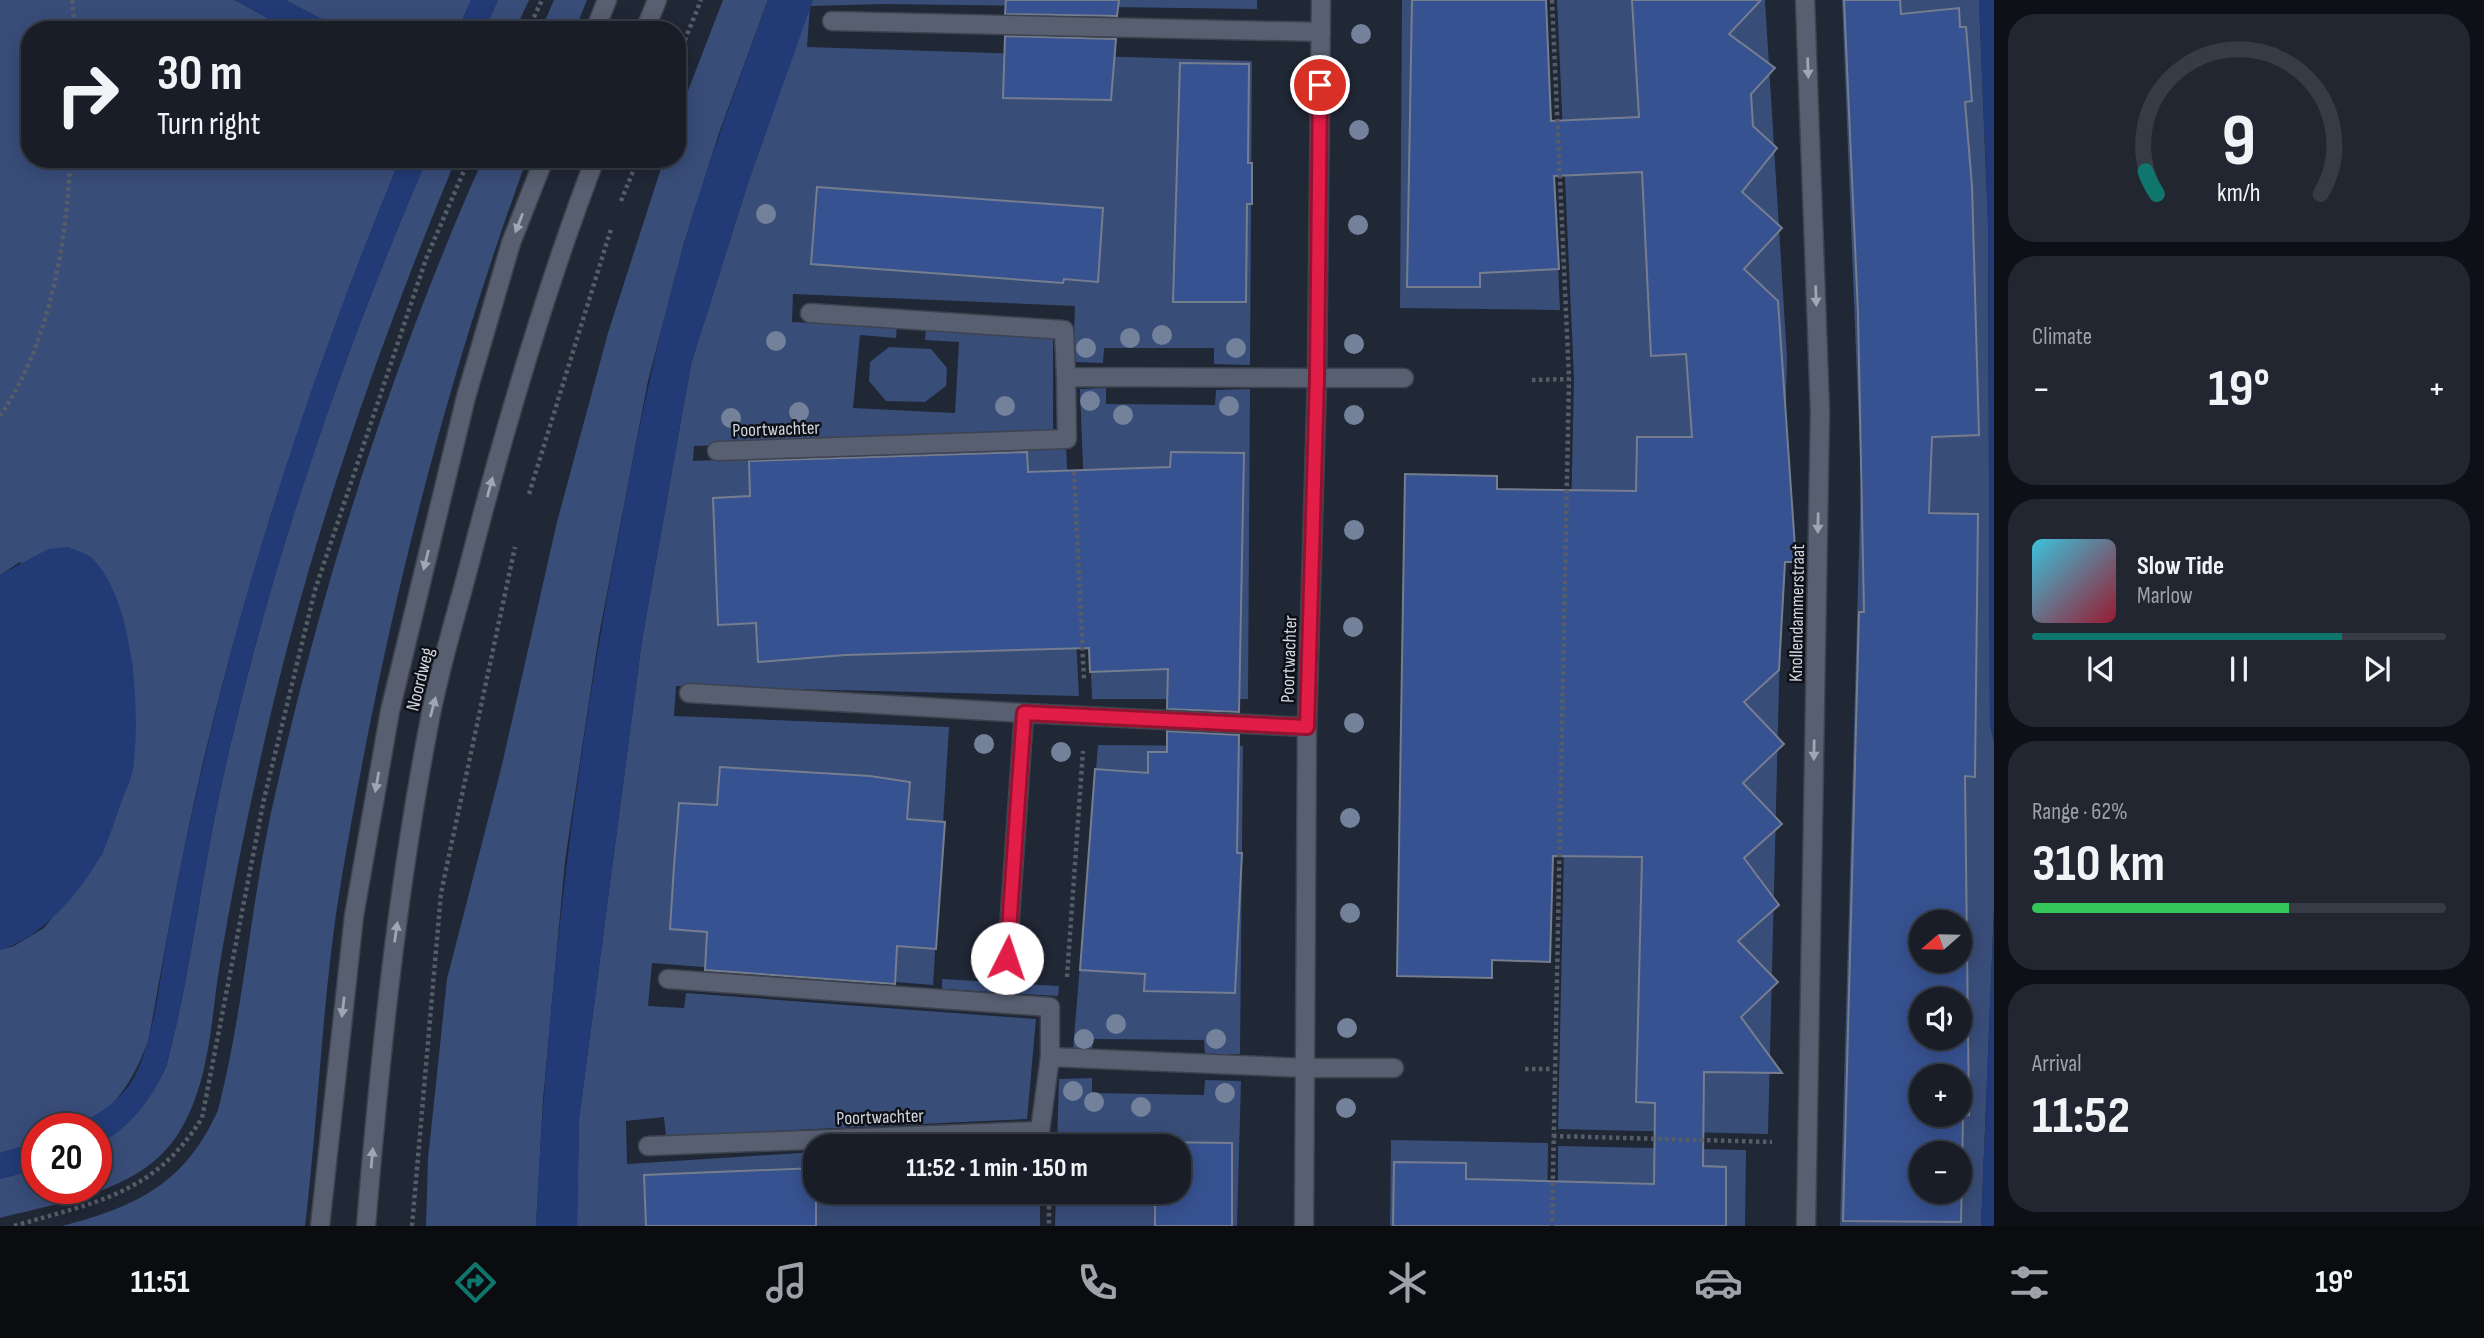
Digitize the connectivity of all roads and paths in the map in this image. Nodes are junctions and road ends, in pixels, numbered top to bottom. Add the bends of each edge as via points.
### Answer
1 (72, 0) edge
2 (542, 0) edge
3 (607, 0) edge
4 (657, 0) edge
5 (701, 0) edge
6 (1321, 0) edge
7 (1552, 0) edge
8 (1805, 0) edge
9 (74, 21) edge
10 (532, 21) edge
11 (599, 21) edge
12 (649, 21) edge
13 (832, 21) dead end
14 (1321, 32) junction
15 (686, 38) edge
16 (69, 168) edge
17 (465, 168) edge
18 (540, 168) edge
19 (592, 168) edge
20 (635, 168) edge
21 (619, 208) dead end
22 (614, 220) dead end
23 (810, 313) dead end
24 (1066, 377) junction
25 (1317, 378) junction
26 (1404, 378) dead end
27 (1569, 379) junction
28 (1532, 380) dead end
29 (0, 416) edge
30 (717, 451) dead end
31 (528, 498) dead end
32 (517, 537) dead end
33 (689, 693) dead end
34 (1024, 713) junction
35 (1307, 727) junction
36 (1007, 958) dead end
37 (668, 978) dead end
38 (1051, 1058) junction
39 (1306, 1068) junction
40 (1394, 1068) dead end
41 (1525, 1069) dead end
42 (1553, 1069) junction
43 (1553, 1136) junction
44 (1808, 1143) junction
45 (648, 1146) dead end
46 (1049, 1204) edge
47 (14, 1226) edge
48 (320, 1226) edge
49 (366, 1226) edge
50 (412, 1226) edge
51 (1049, 1226) edge
52 (1304, 1226) edge
53 (1552, 1226) edge
54 (1806, 1226) edge

1 - 9 path
2 - 10 path
3 - 11 street
4 - 12 street
5 - 15 path
6 - 14 street, Poortwachter
7 - 27 path
8 -> 44 street, Knollendammerstraat via 1820,411
13 - 14 street
14 - 25 street, Poortwachter
16 - 29 path via 55,285 17,391
17 - 47 path via 426,259 315,590 264,799 202,1118 185,1145 160,1170 126,1191
18 -> 48 street, Noordweg via 511,243 466,397 390,711 354,916
49 -> 19 street, Noordweg via 396,930 429,722 509,414 555,264
20 - 21 path
22 - 31 path
23 - 24 street, Poortwachter via 1064,330
24 - 25 street
24 - 30 street, Poortwachter via 1067,439
25 - 26 street
25 - 35 street, Poortwachter
27 - 28 path
27 - 42 path
32 - 50 path via 441,892
33 - 34 street
34 - 35 street
34 - 36 street
35 - 39 street, Poortwachter
37 - 38 street, Poortwachter via 1049,1007
38 - 39 street
38 - 45 street, Poortwachter via 1040,1131
39 - 40 street
39 - 52 street, Poortwachter
41 - 42 path
42 - 43 path
43 - 44 path
43 - 53 path
44 - 54 street, Knollendammerstraat
46 - 51 path

